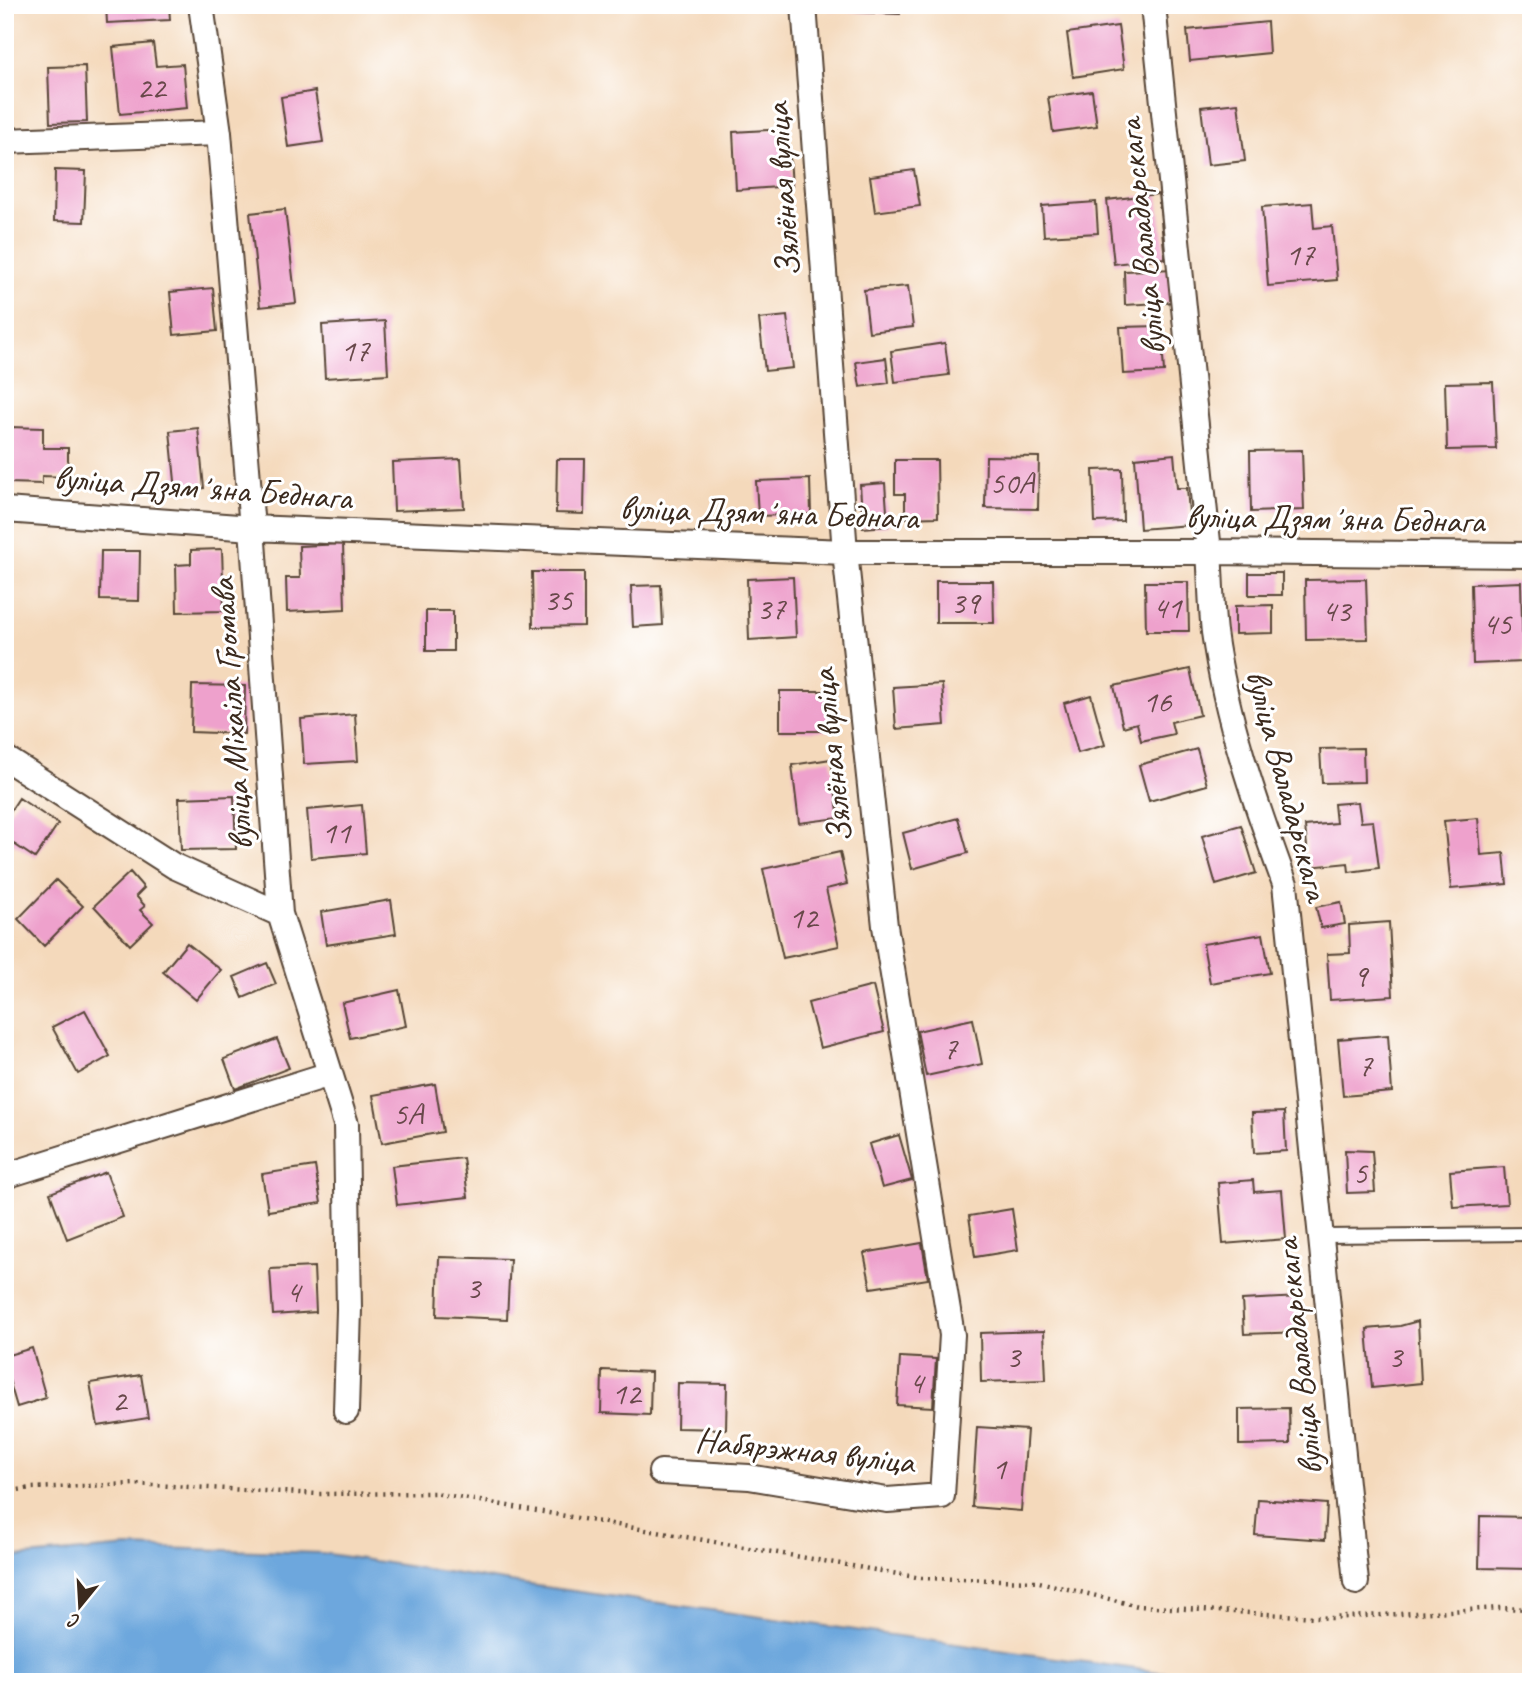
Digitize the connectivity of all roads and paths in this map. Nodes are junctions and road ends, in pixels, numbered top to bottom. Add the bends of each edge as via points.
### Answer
1 (201, 5) edge
2 (804, 5) edge
3 (1153, 5) edge
4 (219, 133) junction
5 (5, 141) edge
6 (5, 510) edge
7 (252, 528) junction
8 (845, 552) junction
9 (1209, 552) junction
10 (1531, 555) edge
11 (5, 758) edge
12 (280, 914) junction
13 (330, 1074) junction
14 (5, 1176) edge
15 (1531, 1234) edge
16 (1322, 1236) junction
17 (346, 1411) dead end
18 (661, 1472) dead end
19 (5, 1492) edge
20 (942, 1496) joint
21 (1356, 1582) dead end
22 (1531, 1609) edge

1 - 4 street, вуліца Міхаіла Громава
2 - 8 street, Зялёная вуліца
3 - 9 street, вуліца Валадарскага
4 - 5 street
4 - 7 street, вуліца Міхаіла Громава
6 - 7 street, вуліца Дзямʼяна Беднага
7 - 8 street, вуліца Дзямʼяна Беднага
7 - 12 street, вуліца Міхаіла Громава
8 - 9 street, вуліца Дзямʼяна Беднага
8 - 20 street, Зялёная вуліца via 885,926 952,1335
9 - 10 street, вуліца Дзямʼяна Беднага
9 - 16 street, вуліца Валадарскага via 1214,632 1230,714 1285,884
11 - 12 street via 174,866
12 - 13 street, вуліца Міхаіла Громава
13 - 14 street
13 - 17 street, вуліца Міхаіла Громава via 346,1124
15 - 16 lane
16 - 21 street, вуліца Валадарскага
18 - 20 street, Набярэжная вуліца via 749,1477 887,1500
19 - 22 path via 134,1484 320,1494 434,1493 921,1578 1035,1581 1138,1606 1331,1618

